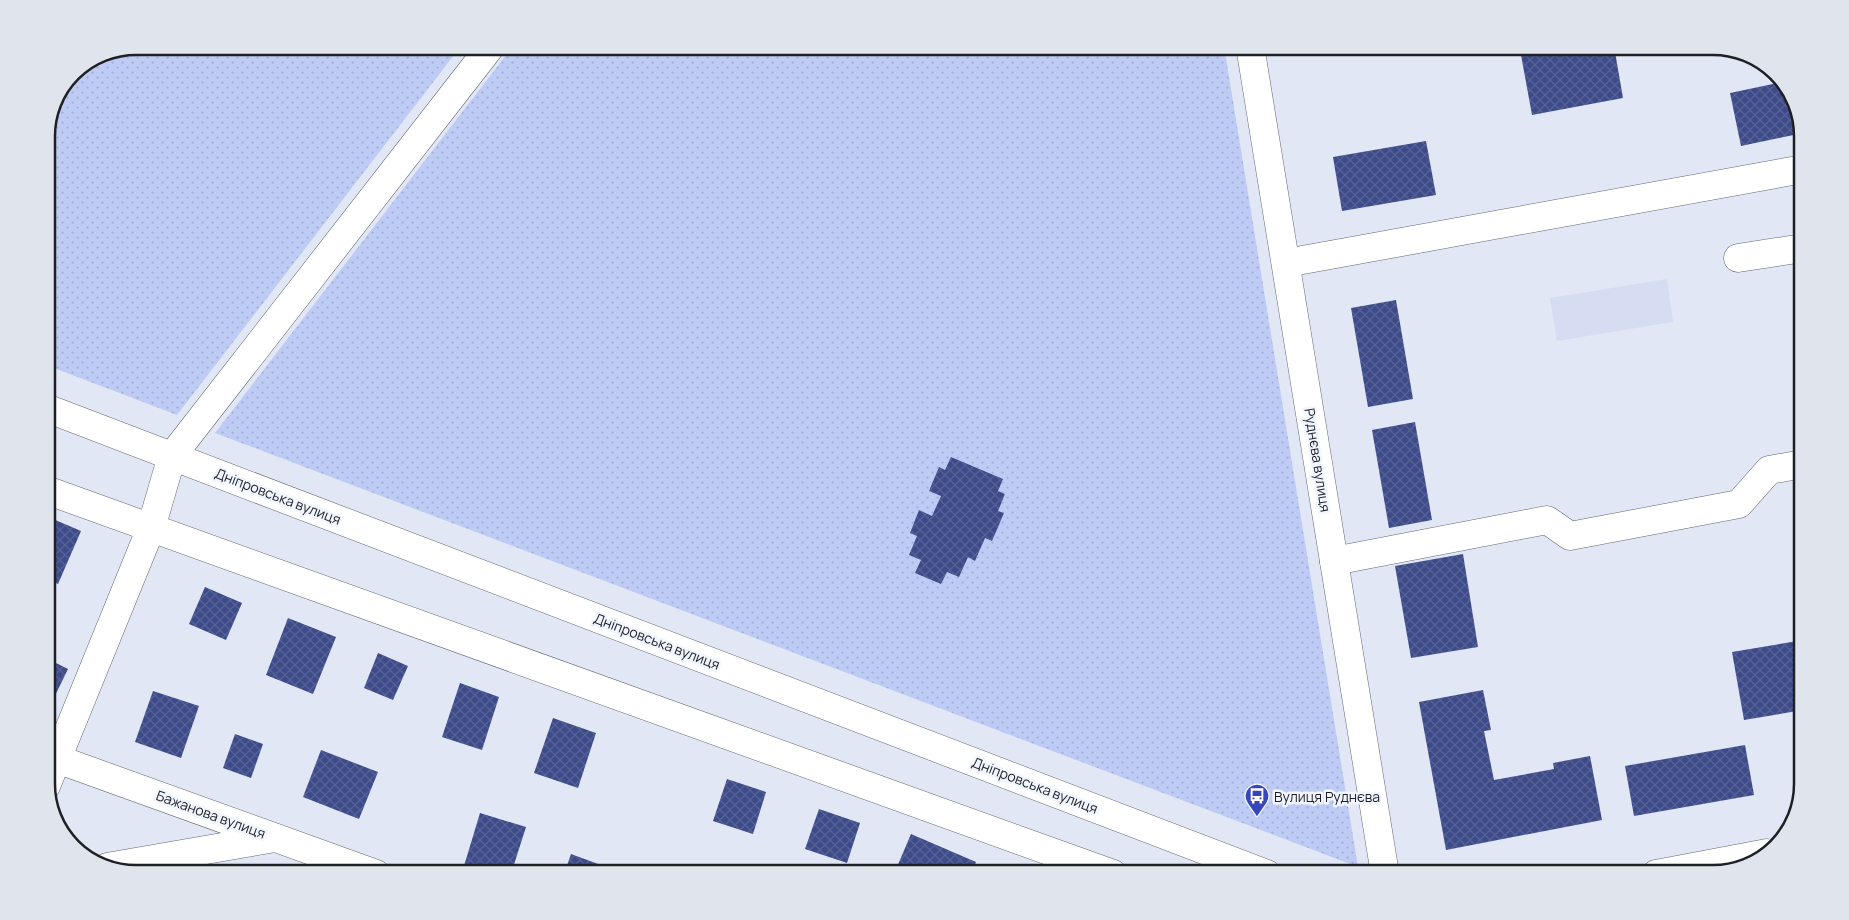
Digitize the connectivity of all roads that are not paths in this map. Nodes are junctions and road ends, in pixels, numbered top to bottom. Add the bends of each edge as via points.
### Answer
1 (484, 55) edge
2 (1251, 55) edge
3 (1794, 171) edge
4 (1794, 249) edge
5 (1738, 258) dead end
6 (1286, 263) junction
7 (55, 411) edge
8 (172, 456) junction
9 (1794, 466) edge
10 (55, 493) edge
11 (151, 528) junction
12 (1334, 561) junction
13 (55, 750) edge
14 (55, 758) edge
15 (276, 838) junction
16 (1749, 857) edge
17 (125, 864) edge
18 (351, 865) edge
19 (1088, 865) edge
20 (1243, 865) edge
21 (1384, 865) edge
22 (1704, 865) edge

1 - 8 street
2 - 6 street, Руднєва вулиця
3 - 6 street
4 - 5 street
6 - 12 street, Руднєва вулиця
7 - 8 street, Дніпровська вулиця
8 - 11 street
8 - 20 street, Дніпровська вулиця
9 - 12 street via 1769,470 1739,504 1570,536 1547,520
10 - 11 street
11 - 13 street
11 - 19 street
12 - 21 street, Руднєва вулиця
14 - 15 street, Бажанова вулиця
15 - 17 street
15 - 18 street, Бажанова вулиця
16 - 22 street

